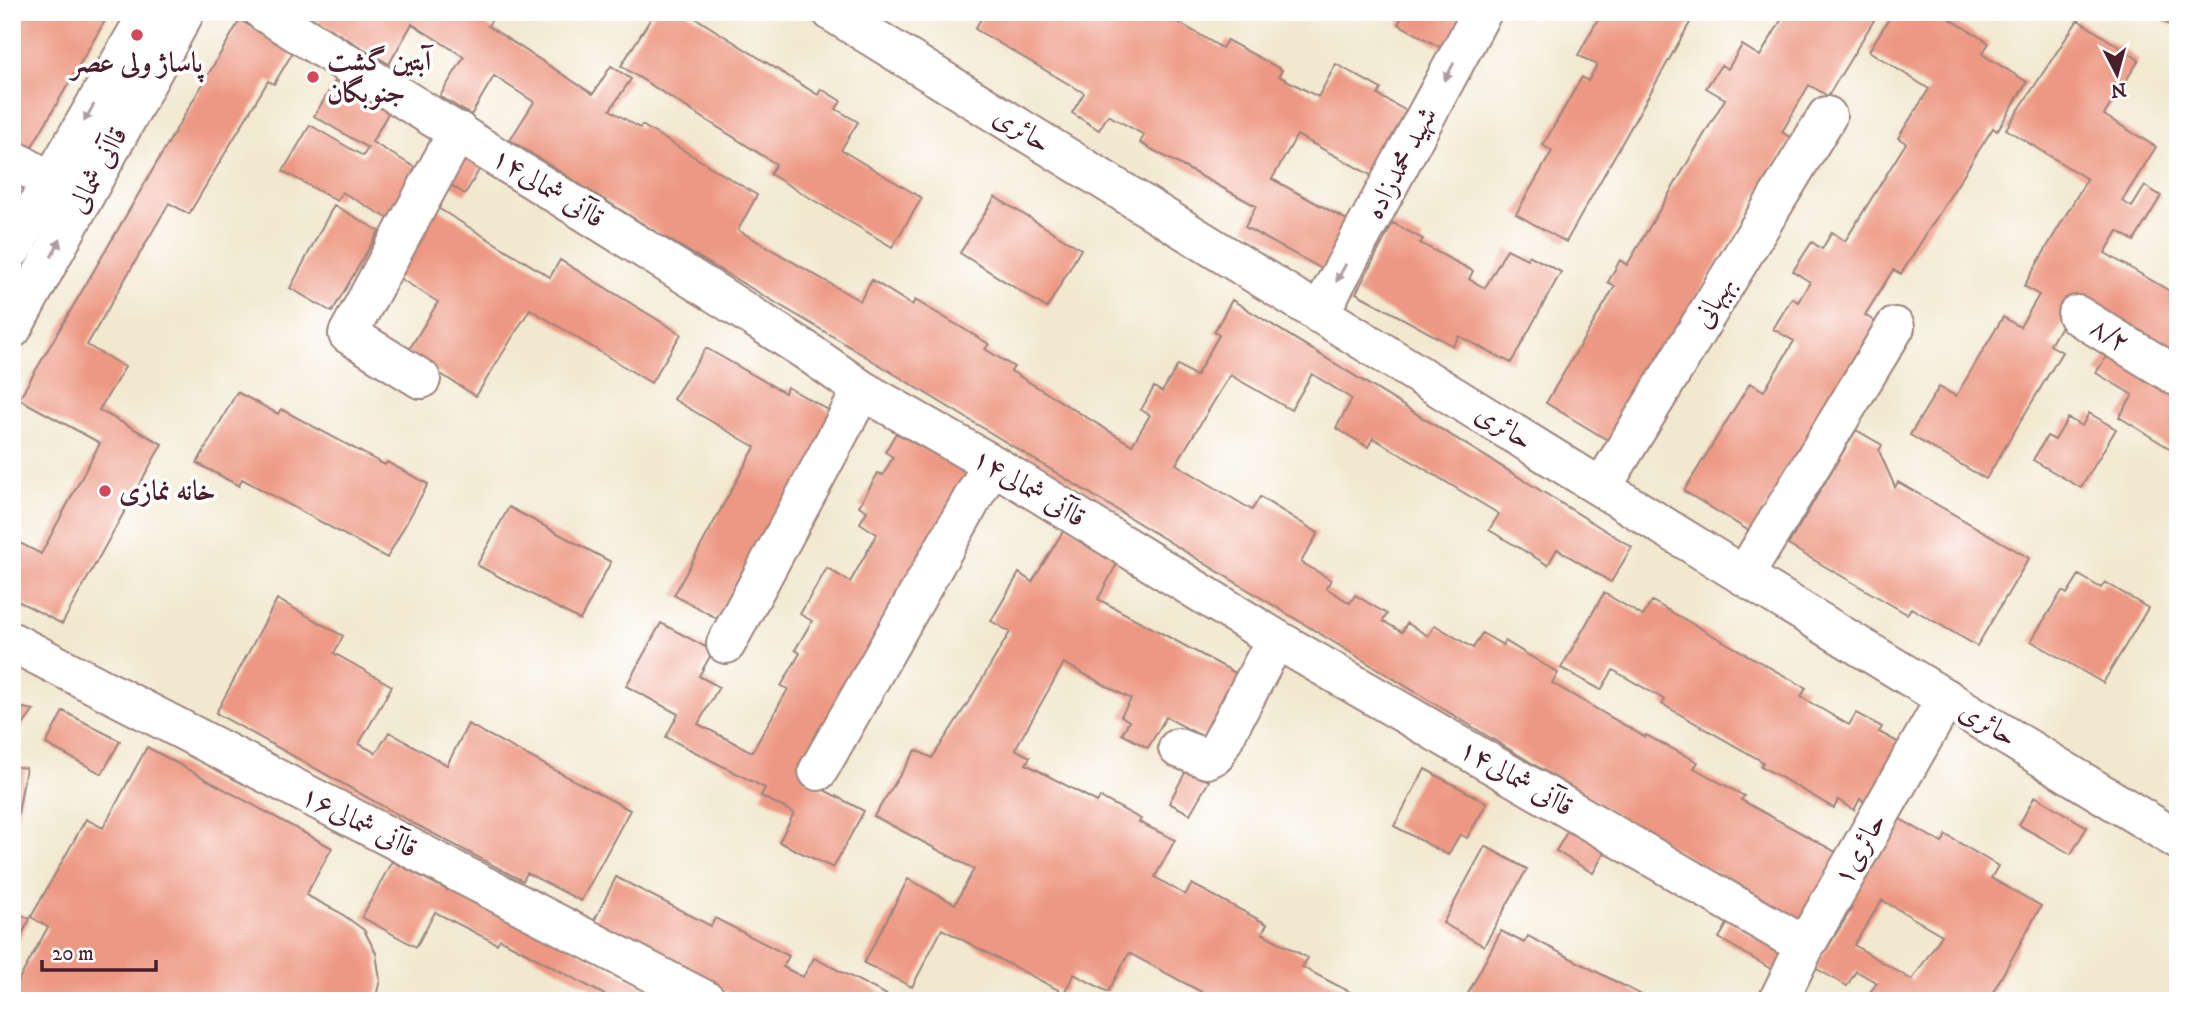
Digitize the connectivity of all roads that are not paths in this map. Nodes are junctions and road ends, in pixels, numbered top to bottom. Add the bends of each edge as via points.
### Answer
1 (149, 12) edge
2 (185, 12) edge
3 (264, 12) edge
4 (832, 12) edge
5 (1482, 12) edge
6 (1827, 116) dead end
7 (458, 131) junction
8 (12, 159) edge
9 (50, 181) junction
10 (82, 199) junction
11 (12, 248) edge
12 (25, 274) edge
13 (1319, 314) junction
14 (2077, 315) dead end
15 (1895, 327) dead end
16 (12, 329) edge
17 (2178, 377) edge
18 (421, 379) dead end
19 (862, 390) junction
20 (992, 464) junction
21 (1602, 488) junction
22 (1744, 576) junction
23 (1276, 639) junction
24 (12, 642) edge
25 (726, 644) dead end
26 (1946, 698) junction
27 (1178, 748) dead end
28 (818, 771) dead end
29 (2178, 840) edge
30 (1805, 946) junction
31 (707, 1001) edge
32 (1778, 1001) edge

1 -> 9 street
2 - 10 street, قاآنی شمالی
3 - 7 street, قاآنی شمالی۱۴
4 - 13 street, حائری
5 -> 13 street, شهید محمدزاده
6 - 21 street, بهبهانی
7 - 18 street via 348,334
7 - 19 street, قاآنی شمالی۱۴
8 - 9 street
9 - 10 street
9 - 11 street
12 -> 10 street, قاآنی شمالی
12 - 16 street, قاآنی شمالی
13 - 21 street, حائری
14 - 17 street, ۸/۲
15 - 22 street
19 - 20 street, قاآنی شمالی۱۴
19 - 25 street
20 - 23 street, قاآنی شمالی۱۴
20 - 28 street
21 - 22 street, حائری
22 - 26 street, حائری
23 - 27 street via 1215,755 1207,759
23 - 30 street, قاآنی شمالی۱۴
24 - 31 street, قاآنی شمالی۱۶
26 - 29 street, حائری
26 - 30 street, حائری۱
30 - 32 street, حائری۱

